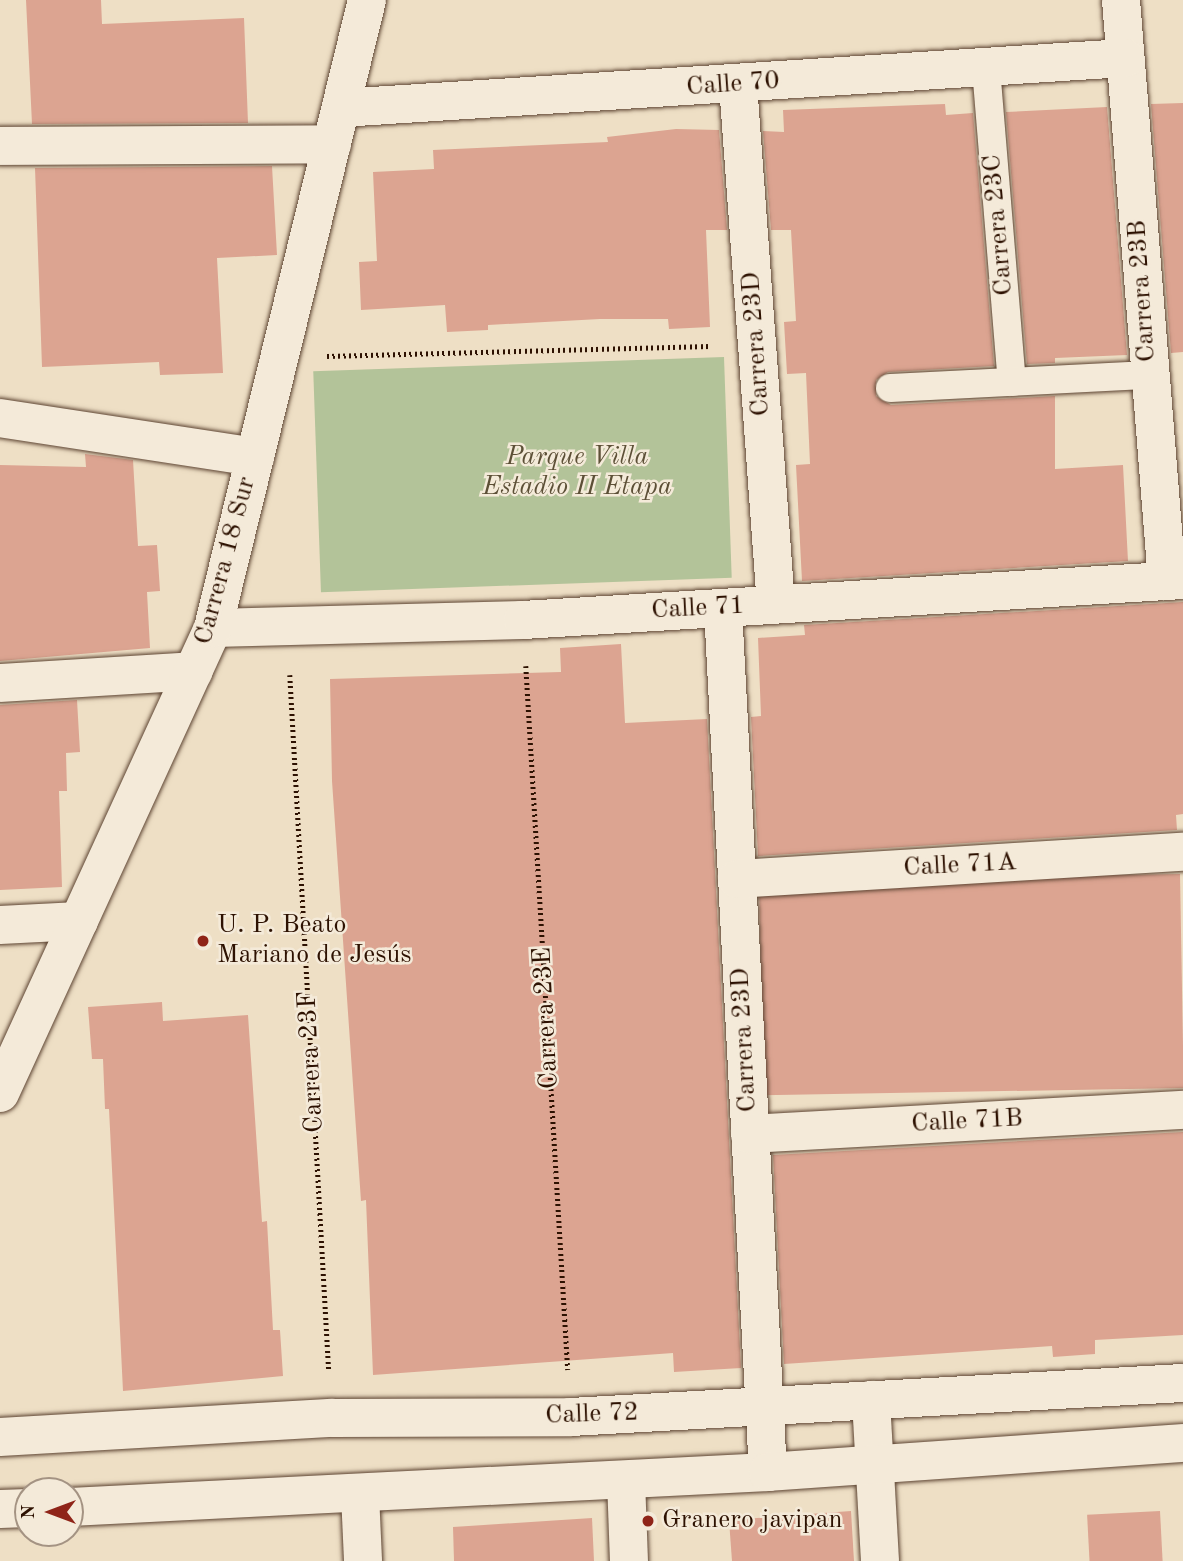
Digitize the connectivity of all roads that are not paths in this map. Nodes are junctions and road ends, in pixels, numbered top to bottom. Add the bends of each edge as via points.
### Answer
1 (368, 0) edge
2 (1121, 0) edge
3 (1125, 58) junction
4 (986, 68) junction
5 (738, 84) junction
6 (336, 126) junction
7 (0, 146) edge
8 (1150, 375) junction
9 (1012, 382) junction
10 (890, 388) dead end
11 (0, 418) edge
12 (255, 457) junction
13 (1175, 581) edge
14 (776, 605) junction
15 (723, 608) junction
16 (213, 628) junction
17 (194, 671) junction
18 (0, 683) edge
19 (1183, 852) edge
20 (737, 879) junction
21 (79, 920) junction
22 (0, 925) edge
23 (0, 1093) edge
24 (1183, 1110) edge
25 (750, 1134) junction
26 (1183, 1383) edge
27 (871, 1400) junction
28 (764, 1407) junction
29 (0, 1437) edge
30 (1183, 1443) edge
31 (874, 1466) junction
32 (768, 1472) junction
33 (626, 1480) junction
34 (360, 1494) junction
35 (84, 1506) edge
36 (363, 1561) edge
37 (629, 1561) edge
38 (880, 1561) edge

1 - 6 street, Carrera 18 Sur
2 - 3 street, Carrera 23B
3 - 4 street, Calle 70
3 - 8 street, Carrera 23B
4 - 5 street, Calle 70
4 - 9 lane, Carrera 23C
5 - 6 street, Calle 70
5 - 14 street, Carrera 23D
6 - 7 street, Calle 70
6 - 12 street, Carrera 18 Sur
8 - 9 lane
8 - 13 street, Carrera 23B
9 - 10 lane
11 - 12 street
12 - 16 street, Carrera 18 Sur
13 - 14 street, Calle 71
14 - 15 street, Calle 71
15 - 16 street, Calle 71 via 523,620 287,622
15 - 20 street, Carrera 23D
16 - 17 street, Carrera 18 Sur
17 - 18 street
17 - 21 street, Carrera 18 Sur
19 - 20 street, Calle 71A
20 - 25 street, Carrera 23D
21 - 22 street
21 - 23 street, Carrera 18 Sur
24 - 25 street, Calle 71B
25 - 28 street, Carrera 23D
26 - 27 street, Calle 72
27 - 28 street, Calle 72
27 - 31 street
28 - 29 street, Calle 72 via 571,1416 332,1418
28 - 32 street, Carrera 23D
30 - 31 street
31 - 32 street
31 - 38 street
32 - 33 street
33 - 34 street
33 - 37 street
34 - 35 street
34 - 36 street

